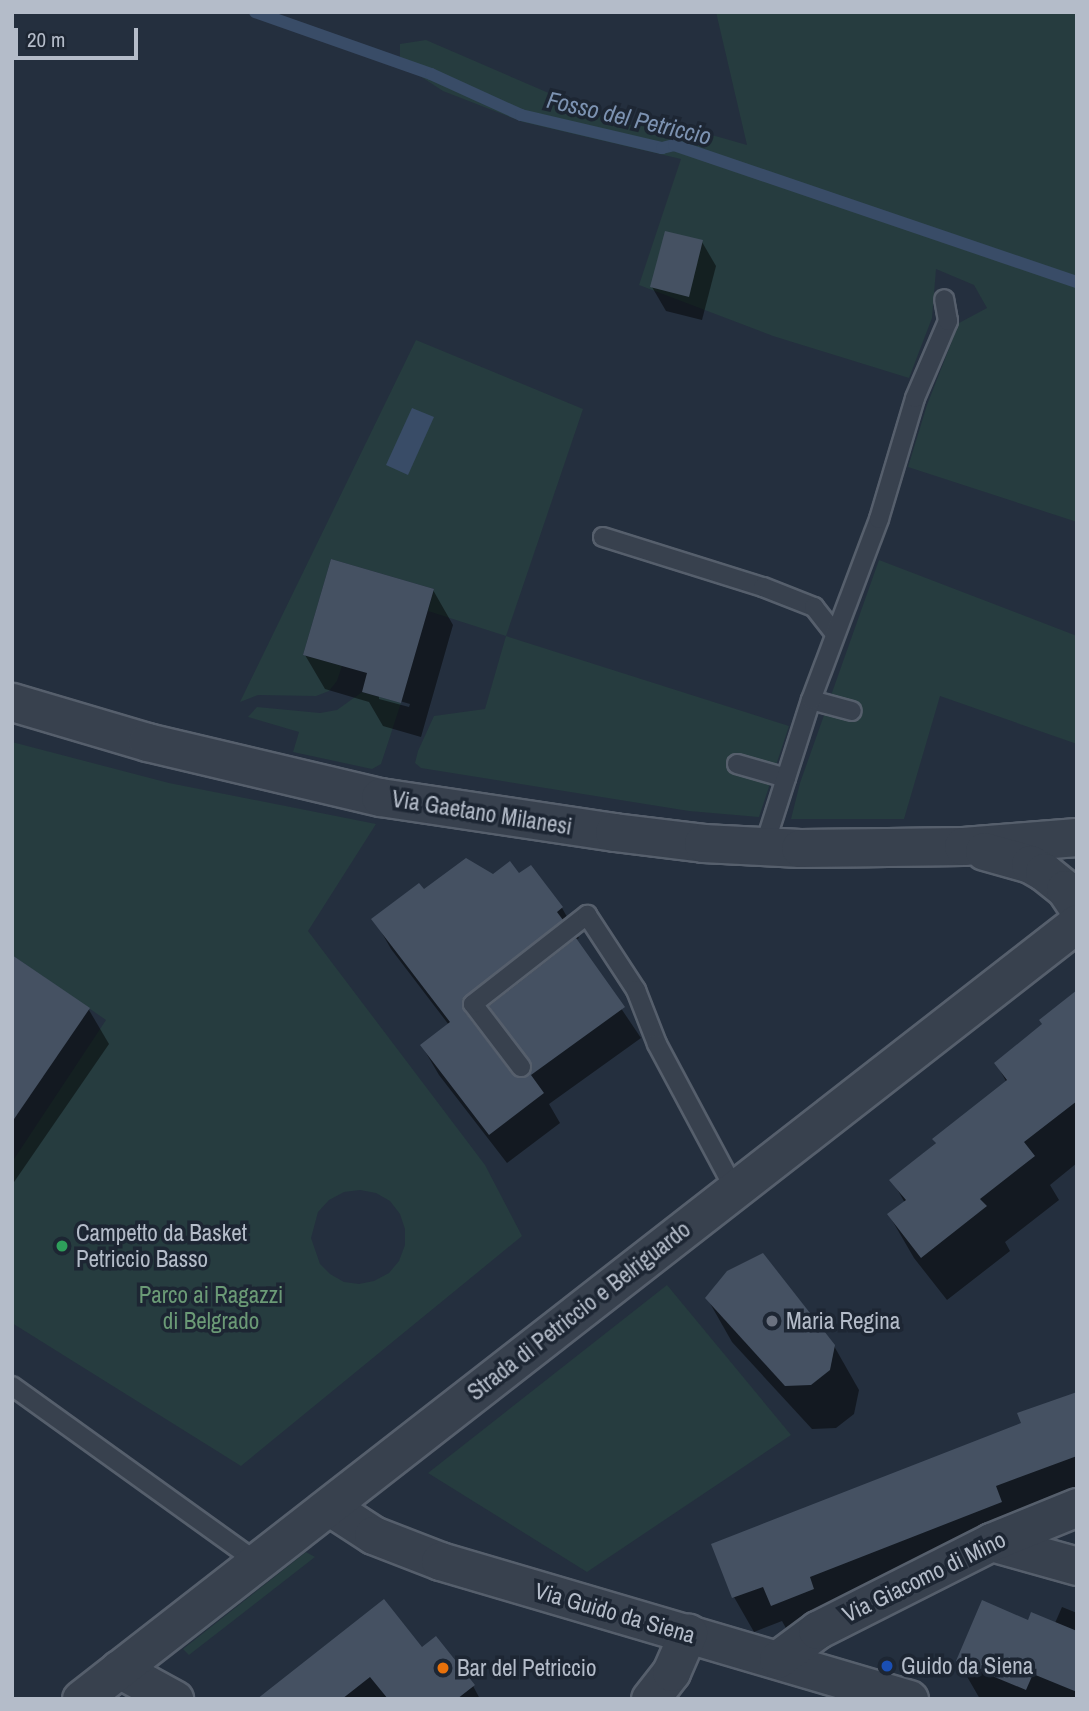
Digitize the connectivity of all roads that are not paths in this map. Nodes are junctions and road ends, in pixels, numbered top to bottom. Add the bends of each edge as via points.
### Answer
1 (944, 299) dead end
2 (603, 537) dead end
3 (835, 634) junction
4 (811, 699) junction
5 (12, 702) edge
6 (852, 711) dead end
7 (737, 764) dead end
8 (786, 778) junction
9 (1077, 837) edge
10 (963, 846) junction
11 (765, 847) junction
12 (1077, 907) edge
13 (1077, 923) edge
14 (521, 1068) dead end
15 (735, 1190) junction
16 (12, 1386) edge
17 (330, 1507) junction
18 (1077, 1507) edge
19 (991, 1542) junction
20 (258, 1563) junction
21 (1077, 1566) edge
22 (688, 1633) junction
23 (778, 1659) junction
24 (119, 1669) junction
25 (81, 1699) edge
26 (174, 1699) edge
27 (650, 1699) edge
28 (909, 1699) edge

1 - 3 lane via 948,321 915,398 879,519
2 - 3 lane via 814,607
3 - 4 lane
4 - 6 lane
4 - 8 lane
5 - 11 street, Via Gaetano Milanesi via 147,742 380,797 614,832
7 - 8 lane
8 - 11 lane
9 - 10 street, Via Gaetano Milanesi
10 - 11 street, Via Gaetano Milanesi
10 - 12 street, Via Gaetano Milanesi via 1037,868 1065,889
13 - 15 street, Strada di Petriccio e Belriguardo
14 - 15 lane via 473,1004 587,915 636,990 657,1044
15 - 17 street, Strada di Petriccio e Belriguardo
16 - 20 lane
17 - 20 street, Strada di Petriccio e Belriguardo
17 - 22 street, Via Guido da Siena via 360,1529 400,1547
18 - 19 street, Via Giacomo di Mino
19 - 21 street
19 - 23 street, Via Giacomo di Mino via 817,1630
20 - 24 street, Strada di Petriccio e Belriguardo
22 - 23 street, Via Guido da Siena
22 - 27 street via 671,1672
23 - 28 street, Via Guido da Siena
24 - 25 street, Strada di Petriccio e Belriguardo
24 - 26 street

